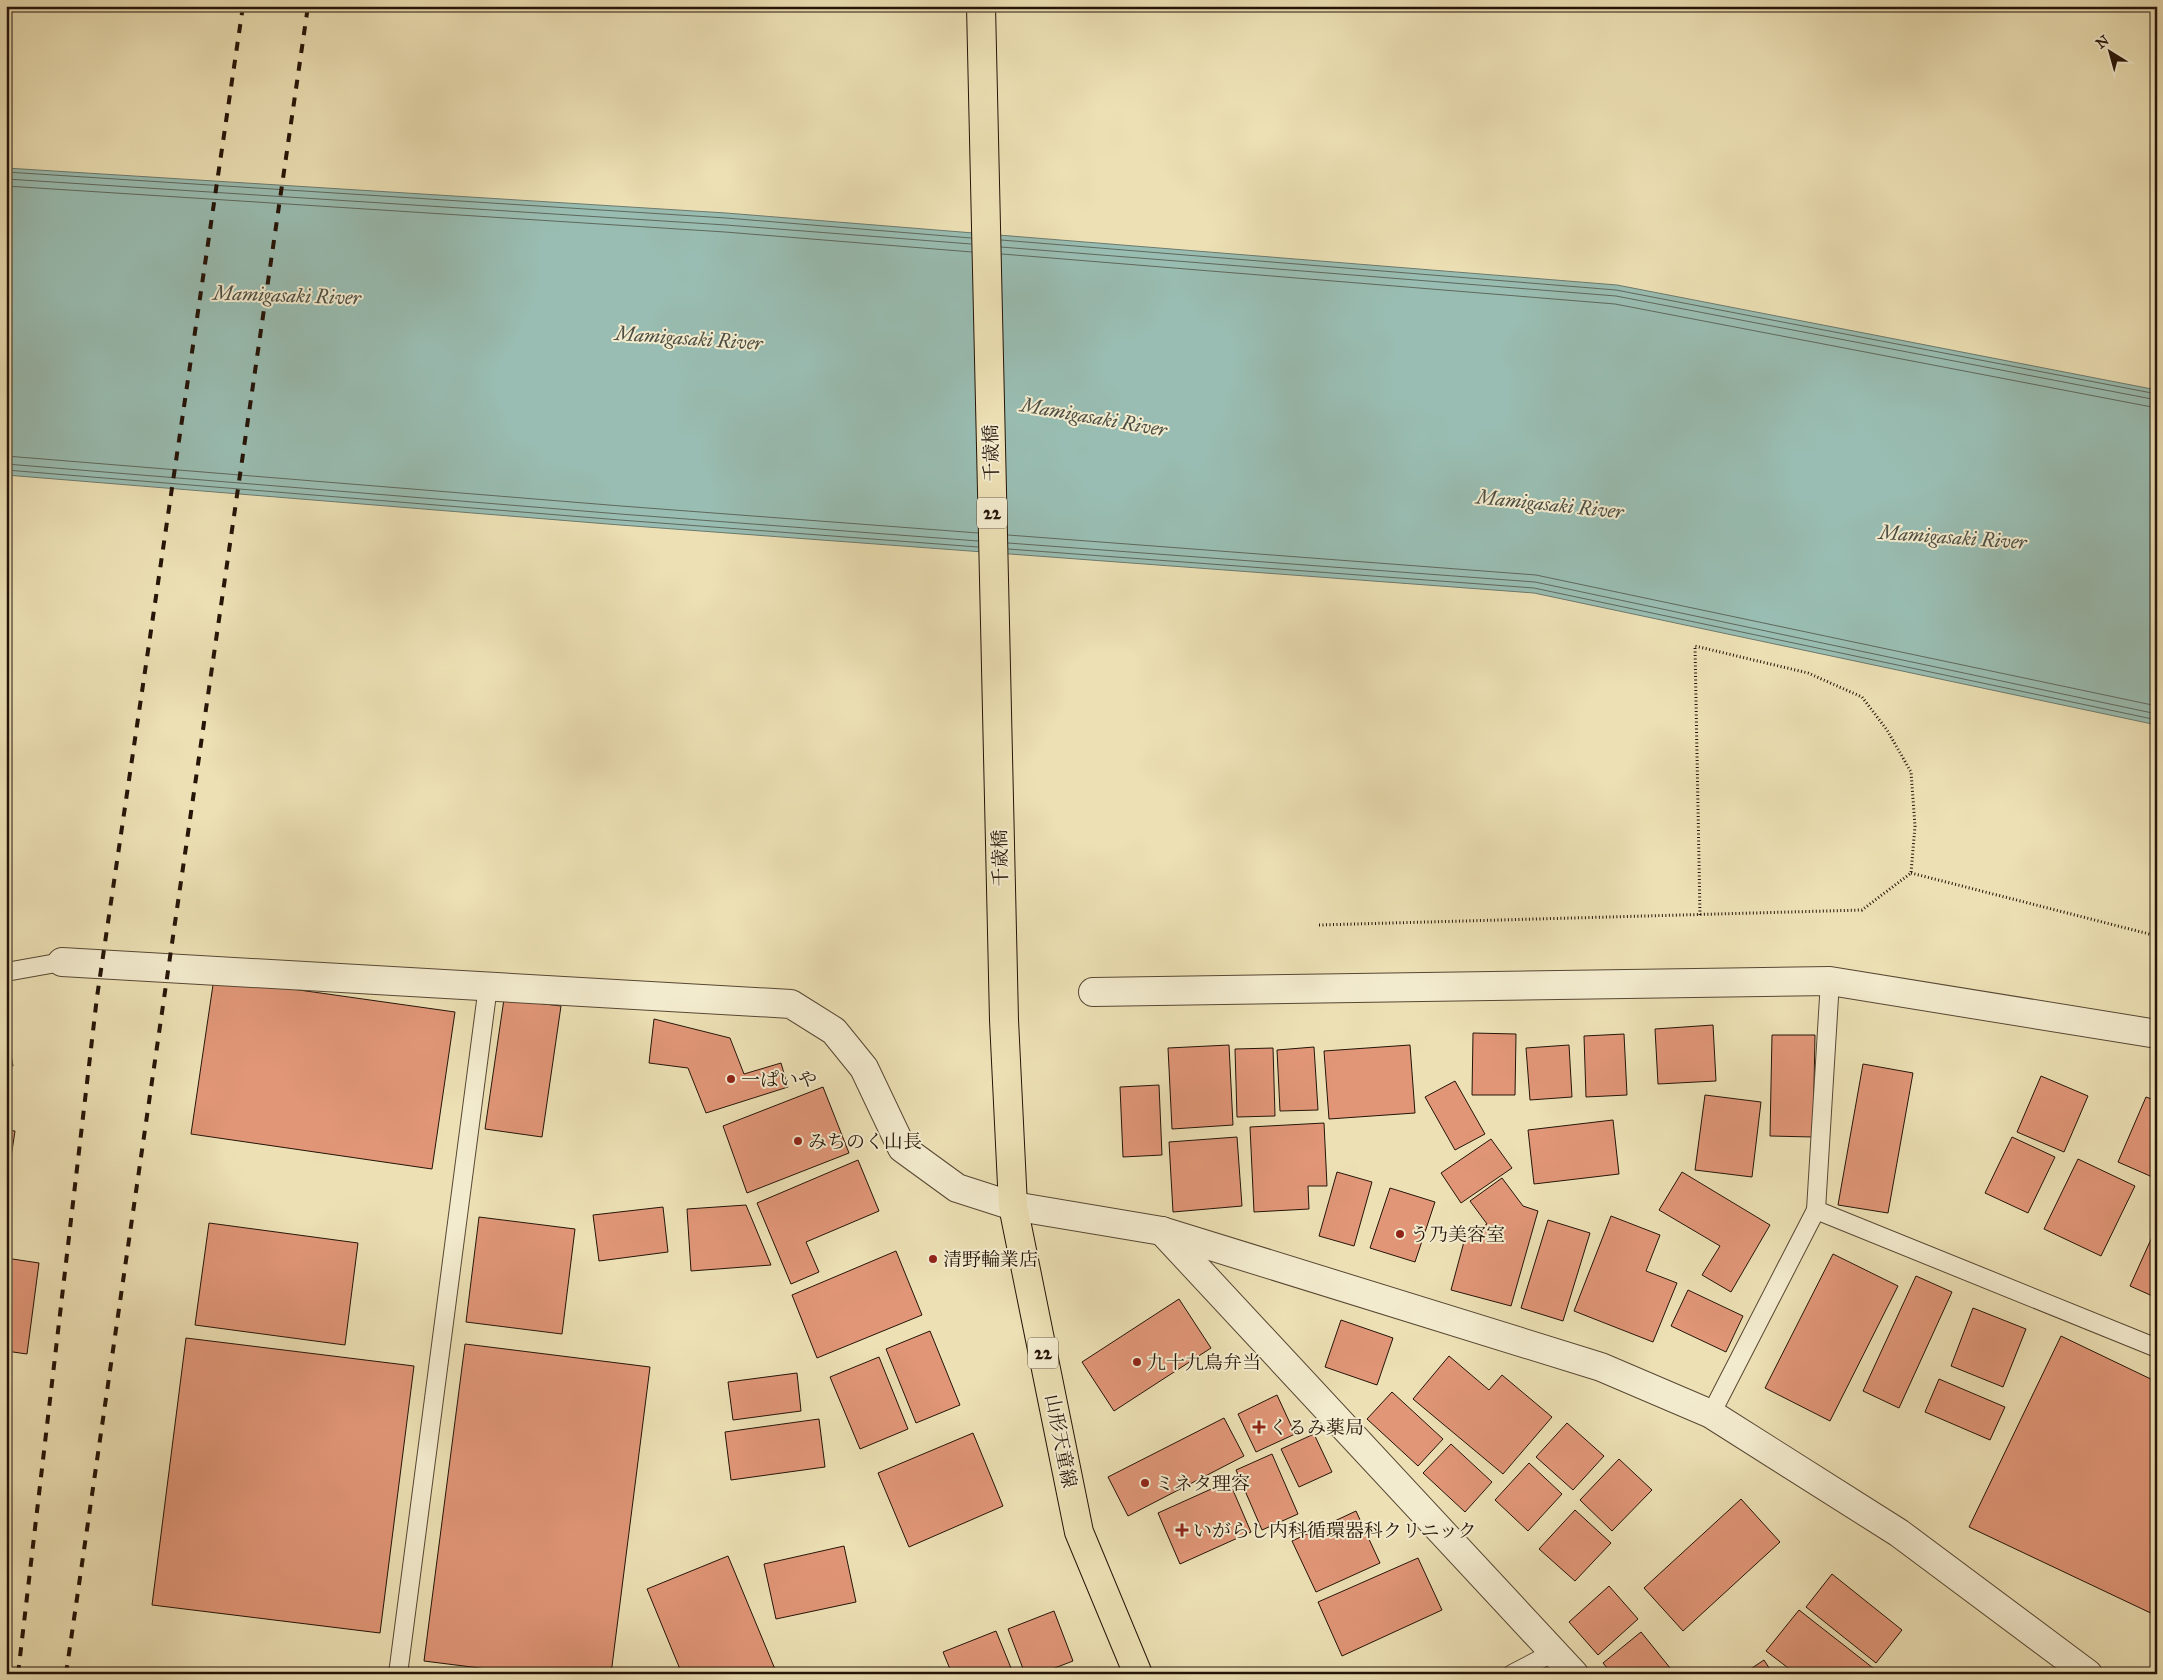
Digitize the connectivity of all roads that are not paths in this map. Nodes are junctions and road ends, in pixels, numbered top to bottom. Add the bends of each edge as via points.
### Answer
1 (981, 6) edge
2 (62, 962) joint
3 (6, 972) edge
4 (1830, 981) junction
5 (488, 986) junction
6 (1093, 992) dead end
7 (1004, 1020) joint
8 (2157, 1034) edge
9 (1012, 1206) junction
10 (1816, 1210) junction
11 (1162, 1231) junction
12 (2157, 1348) edge
13 (1711, 1414) junction
14 (1554, 1652) junction
15 (398, 1674) edge
16 (1138, 1674) edge
17 (1512, 1674) edge
18 (1574, 1674) edge
19 (2088, 1674) edge

1 - 7 main road, 千歳橋 / 22
2 - 3 lane
2 - 5 street
4 - 6 street
4 - 8 street
4 - 10 lane
5 - 9 street via 791,1004 834,1031 864,1068 902,1148 956,1188
5 - 15 lane
7 - 9 main road, 山形天童線 / 22
9 - 11 street
9 - 16 main road, 山形天童線 / 22 via 1080,1532
10 - 12 lane
10 - 13 lane
11 - 13 street via 1601,1367
11 - 14 street
13 - 19 street via 1900,1533
14 - 17 lane
14 - 18 street

